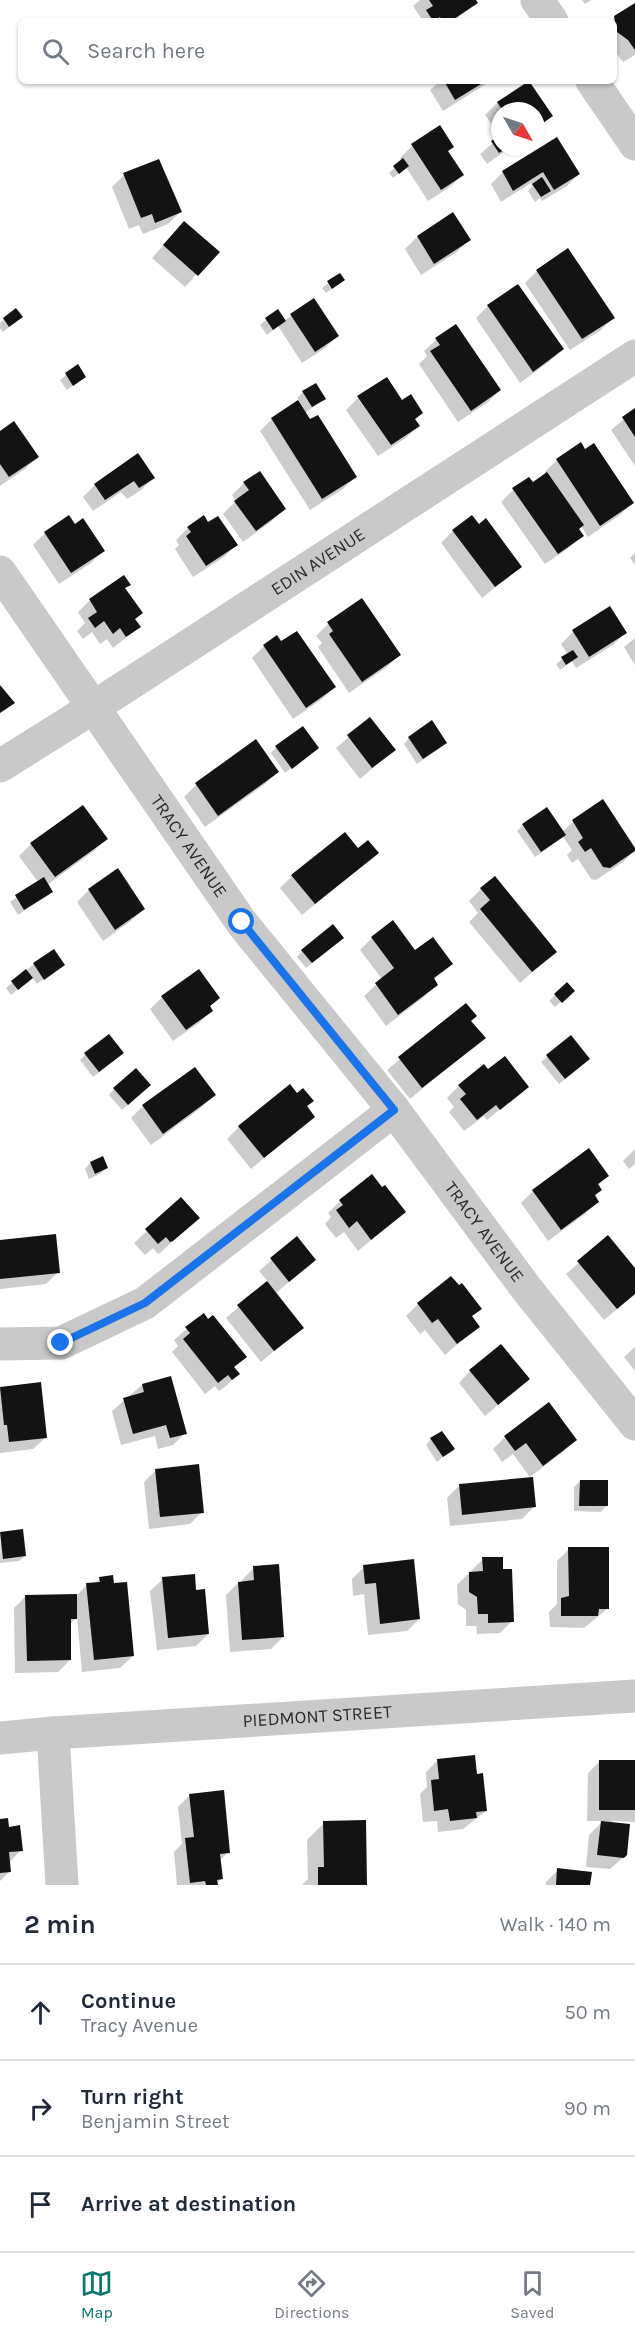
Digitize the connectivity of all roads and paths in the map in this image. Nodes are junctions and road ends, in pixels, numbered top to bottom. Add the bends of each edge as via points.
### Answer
1 (537, 0) edge
2 (550, 18) edge
3 (594, 84) edge
4 (635, 144) edge
5 (635, 357) edge
6 (0, 572) edge
7 (94, 707) junction
8 (0, 766) edge
9 (394, 1110) junction
10 (0, 1344) edge
11 (635, 1424) edge
12 (635, 1696) edge
13 (53, 1733) junction
14 (0, 1738) edge
15 (62, 1885) edge

1 - 2 street
3 - 4 street
5 - 7 street, EDIN AVENUE
6 - 7 street, TRACY AVENUE
7 - 8 street, EDIN AVENUE
7 - 9 street, TRACY AVENUE via 242,922
9 - 10 street via 145,1303 61,1343
9 - 11 street, TRACY AVENUE via 526,1288
12 - 13 street, PIEDMONT STREET
13 - 14 street, PIEDMONT STREET
13 - 15 street

